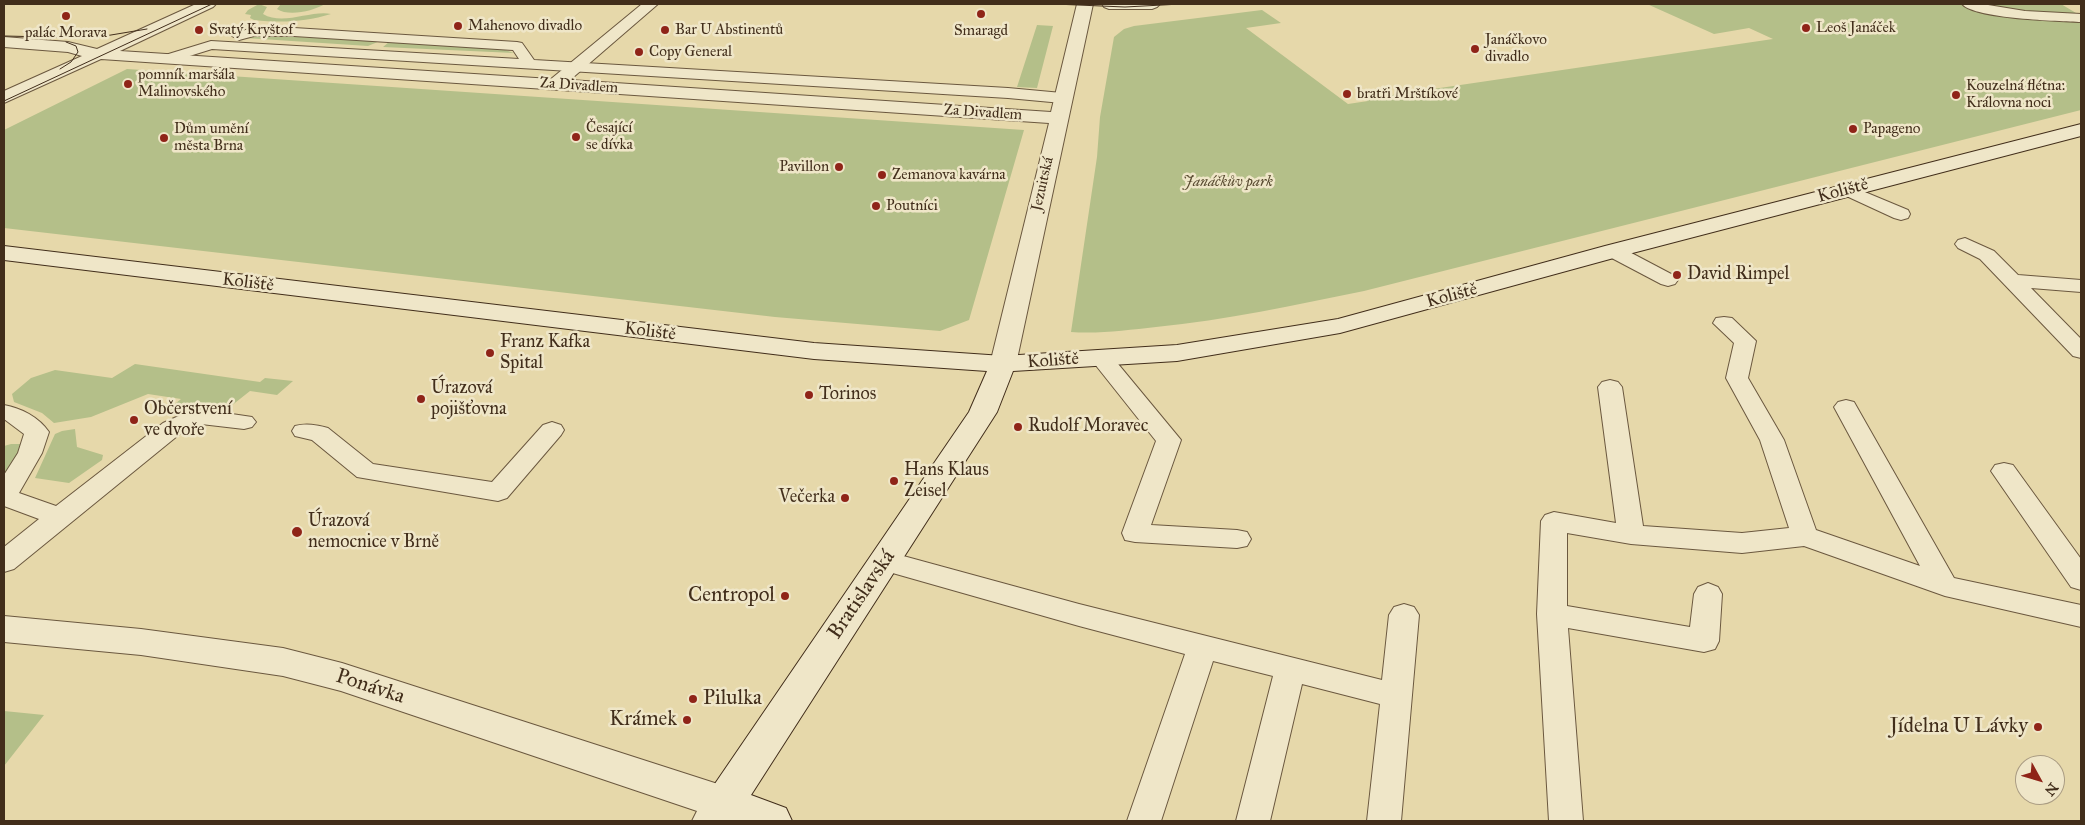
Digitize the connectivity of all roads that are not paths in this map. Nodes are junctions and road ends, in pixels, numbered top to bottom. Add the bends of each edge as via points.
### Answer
1 (208, 4) edge
2 (651, 4) edge
3 (1084, 4) edge
4 (1109, 4) edge
5 (1152, 4) edge
6 (1968, 4) edge
7 (2081, 18) edge
8 (4, 42) edge
9 (100, 54) junction
10 (167, 59) junction
11 (575, 68) junction
12 (554, 85) junction
13 (4, 98) edge
14 (1060, 108) junction
15 (2081, 130) edge
16 (2081, 138) edge
17 (2044, 140) junction
18 (1848, 190) junction
19 (1902, 214) dead end
20 (1964, 244) dead end
21 (1613, 251) junction
22 (4, 253) edge
23 (1668, 280) dead end
24 (2014, 281) junction
25 (2081, 286) edge
26 (1724, 323) dead end
27 (2081, 350) edge
28 (1101, 358) junction
29 (1003, 364) junction
30 (1610, 387) dead end
31 (1846, 407) dead end
32 (4, 412) edge
33 (244, 422) dead end
34 (552, 430) dead end
35 (304, 431) dead end
36 (2004, 471) dead end
37 (4, 497) edge
38 (59, 517) junction
39 (1631, 535) junction
40 (1806, 536) junction
41 (1237, 539) dead end
42 (884, 561) junction
43 (4, 562) edge
44 (2081, 580) edge
45 (1945, 586) junction
46 (1708, 594) dead end
47 (1552, 614) junction
48 (1404, 615) dead end
49 (2081, 616) edge
50 (4, 629) edge
51 (1203, 646) junction
52 (1290, 669) junction
53 (1396, 696) junction
54 (718, 812) edge
55 (772, 821) edge
56 (1144, 821) edge
57 (1253, 821) edge
58 (1384, 821) edge
59 (1566, 821) edge

1 - 9 street
2 - 11 street
3 - 14 street, Jezuitská
4 - 5 street
6 - 7 lane via 2023,14
8 - 9 street, Za Divadlem via 68,47
9 - 10 street, Za Divadlem
9 - 13 street
10 - 11 lane via 211,45
10 - 12 street, Za Divadlem
11 - 12 street
11 - 14 lane via 1008,93
12 - 14 street, Za Divadlem
14 - 29 street, Jezuitská
15 - 17 street, Koliště
16 - 17 street
17 - 18 street, Koliště
18 - 19 lane
18 - 21 street, Koliště
20 - 24 lane via 1987,255
21 - 23 lane
21 - 28 street, Koliště via 1340,326 1177,353
22 - 29 street, Koliště via 814,351
24 - 25 lane
24 - 27 lane
26 - 40 lane via 1745,341 1737,378 1772,440
28 - 29 street, Koliště
28 - 41 lane via 1169,440 1135,533
29 - 42 street, Bratislavská via 983,412
30 - 39 lane
31 - 45 lane
32 - 37 lane via 14,414 37,432 30,453
33 - 38 lane via 198,416 172,428
34 - 35 lane via 498,492 366,471 319,433
36 - 44 lane
37 - 38 lane
38 - 43 lane
39 - 40 lane via 1742,543
39 - 47 lane via 1554,521
40 - 45 lane
42 - 51 lane
42 - 54 street, Bratislavská
45 - 49 lane
46 - 47 lane via 1704,640
47 - 59 lane
48 - 53 lane
50 - 54 street, Ponávka via 141,642 283,662 342,677
51 - 52 lane
51 - 56 lane
52 - 53 lane
52 - 57 lane
53 - 58 lane
54 - 55 street, Ponávka

